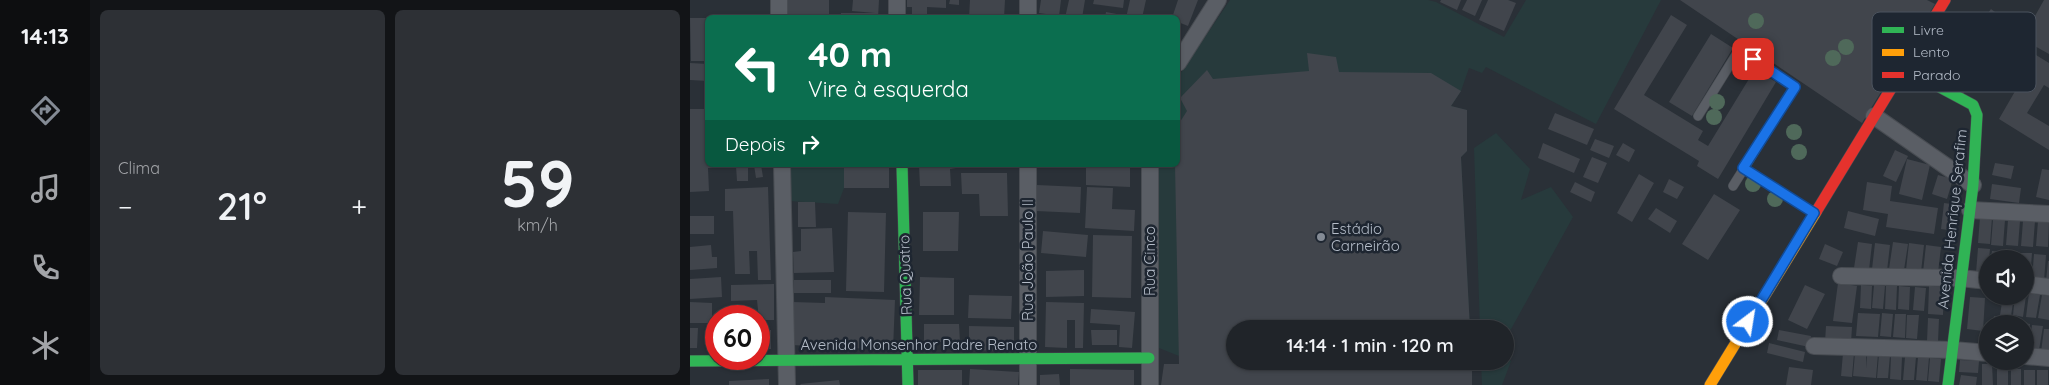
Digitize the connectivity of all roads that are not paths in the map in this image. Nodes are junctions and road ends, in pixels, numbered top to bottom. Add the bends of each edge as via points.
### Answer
1 (779, 0) edge
2 (897, 0) edge
3 (1028, 0) edge
4 (1218, 0) edge
5 (1942, 1) edge
6 (1936, 12) edge
7 (780, 15) edge
8 (897, 15) edge
9 (1028, 15) edge
10 (1180, 59) edge
11 (1889, 92) edge
12 (1949, 92) edge
13 (1698, 116) dead end
14 (1874, 116) junction
15 (782, 167) edge
16 (902, 167) edge
17 (1028, 167) edge
18 (1150, 167) edge
19 (1743, 168) junction
20 (1973, 185) junction
21 (1733, 186) dead end
22 (1970, 210) junction
23 (1814, 213) junction
24 (2049, 214) edge
25 (1841, 276) dead end
26 (1960, 278) junction
27 (1979, 280) edge
28 (2034, 285) edge
29 (2049, 287) edge
30 (1814, 346) dead end
31 (1953, 350) junction
32 (1979, 352) edge
33 (2034, 357) edge
34 (1149, 358) junction
35 (2049, 358) edge
36 (1027, 359) junction
37 (786, 360) junction
38 (908, 360) junction
39 (690, 361) edge
40 (787, 385) edge
41 (908, 385) edge
42 (1028, 385) edge
43 (1150, 385) edge
44 (1710, 385) edge
45 (1948, 385) edge

1 - 7 street
2 - 8 street
3 - 9 street
4 - 10 street
5 - 6 street
11 - 14 street
12 - 20 street, Avenida Henrique Serafim via 1973,105 1978,114
13 - 19 lane via 1739,50 1795,87
14 - 20 street
14 - 23 street
15 - 37 street
16 - 38 street, Rua Quatro
17 - 36 street, Rua João Paulo II
18 - 34 street, Rua Cinco
19 - 21 lane
19 - 23 lane
20 - 22 street, Avenida Henrique Serafim
22 - 24 street
22 - 26 street, Avenida Henrique Serafim
23 - 44 street
25 - 26 street
26 - 27 street
26 - 31 street, Avenida Henrique Serafim
28 - 29 street
30 - 31 street
31 - 32 street
31 - 45 street, Avenida Henrique Serafim
33 - 35 street
34 - 36 street, Avenida Monsenhor Padre Renato
34 - 43 street, Rua Cinco
36 - 38 street, Avenida Monsenhor Padre Renato
36 - 42 street, Rua João Paulo II
37 - 38 street, Avenida Monsenhor Padre Renato
37 - 39 street, Avenida Monsenhor Padre Renato
37 - 40 street
38 - 41 street, Rua Quatro

